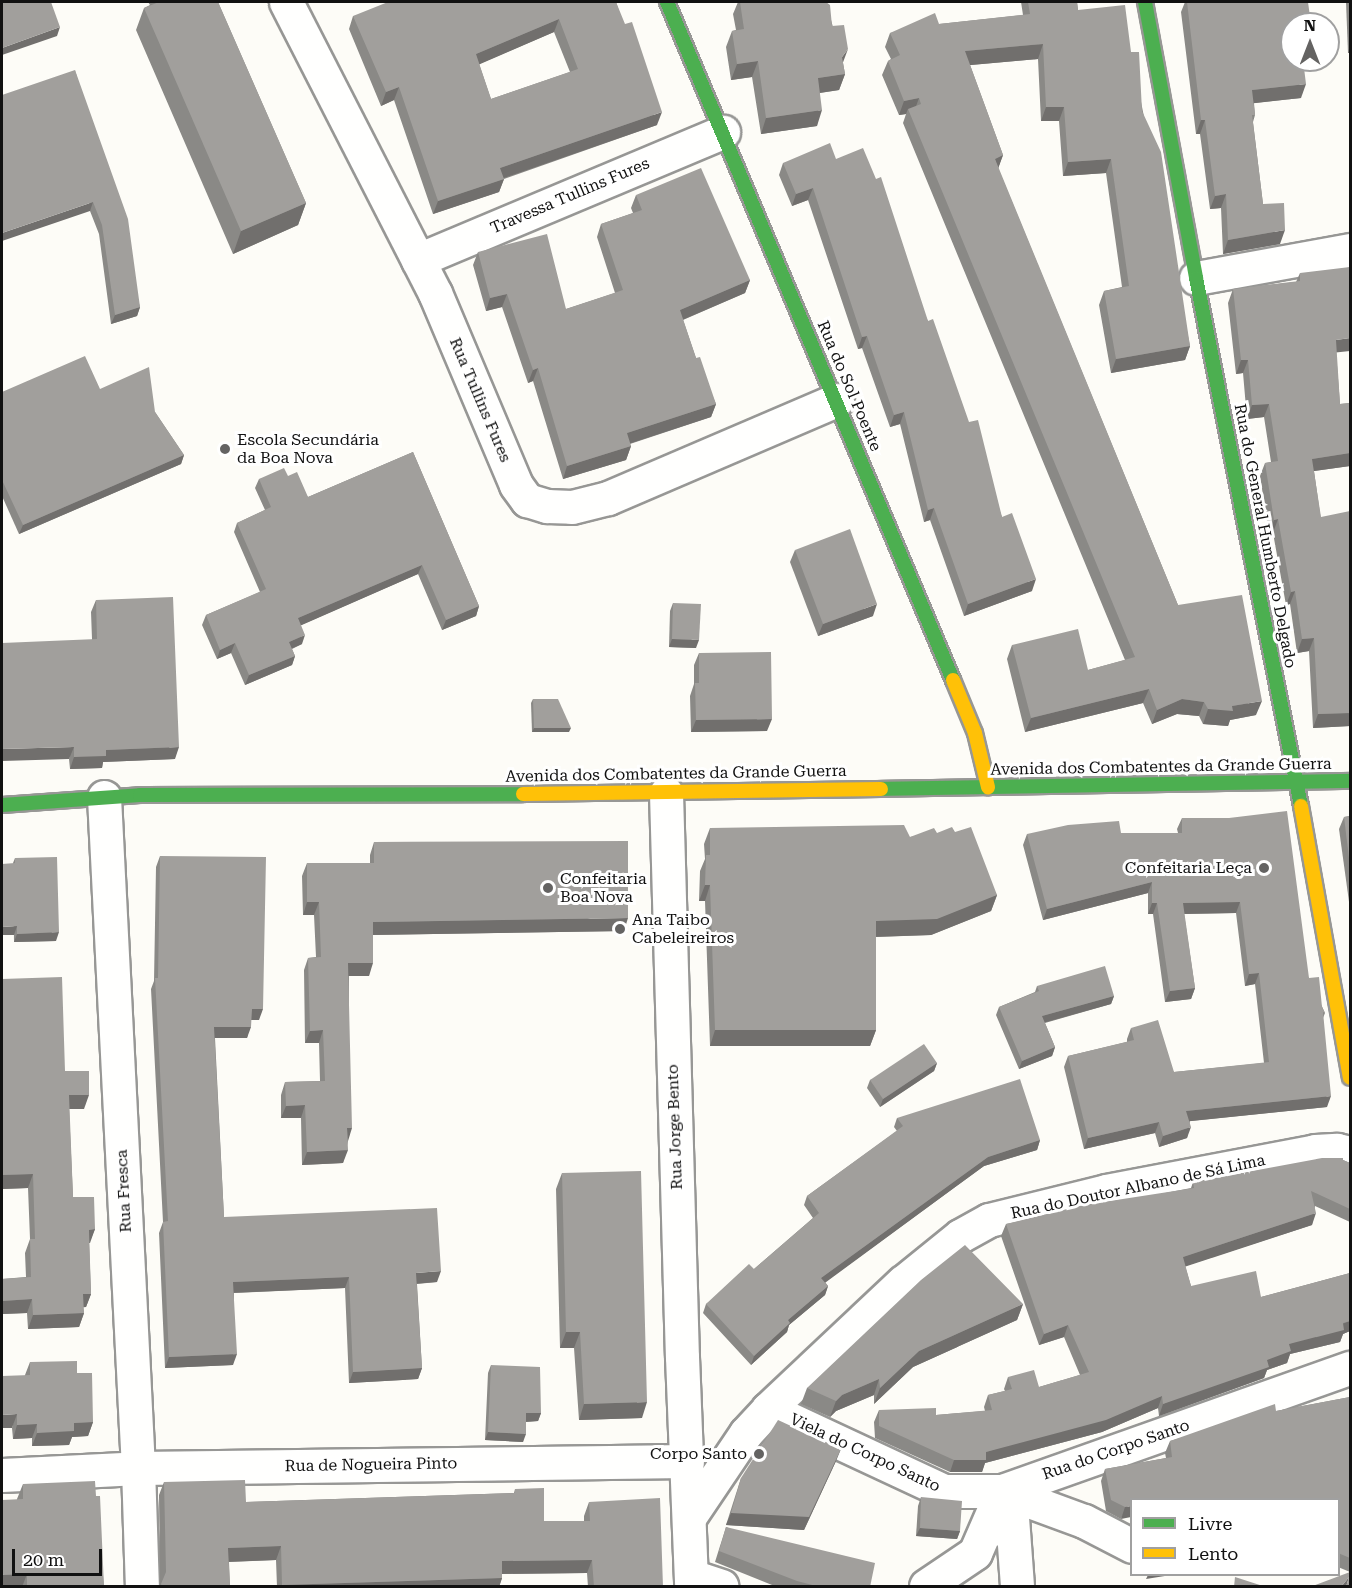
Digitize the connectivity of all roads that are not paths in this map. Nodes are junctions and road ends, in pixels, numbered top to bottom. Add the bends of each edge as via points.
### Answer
1 (286, 2) edge
2 (667, 2) edge
3 (1145, 2) edge
4 (723, 132) junction
5 (1350, 250) edge
6 (418, 260) junction
7 (1196, 278) junction
8 (837, 400) junction
9 (1297, 781) junction
10 (1350, 781) edge
11 (988, 787) junction
12 (666, 793) junction
13 (104, 797) junction
14 (2, 805) edge
15 (1350, 1078) edge
16 (1350, 1153) edge
17 (1350, 1368) edge
18 (768, 1409) junction
19 (687, 1461) junction
20 (138, 1468) junction
21 (2, 1475) edge
22 (1002, 1491) junction
23 (690, 1516) junction
24 (1130, 1545) edge
25 (701, 1583) edge
26 (142, 1587) edge
27 (926, 1587) edge
28 (952, 1587) edge
29 (1017, 1587) edge

1 - 6 street, Rua Tullins Fures
2 - 4 street, Rua do Sol Poente
3 - 7 street, Rua do General Humberto Delgado
4 - 6 street, Travessa Tullins Fures
4 - 8 street, Rua do Sol Poente
5 - 7 street
6 - 8 street, Rua Tullins Fures via 516,485 527,500 572,507 608,498
7 - 9 street, Rua do General Humberto Delgado
8 - 11 street, Rua do Sol Poente via 975,733
9 - 10 street, Avenida dos Combatentes da Grande Guerra
9 - 11 street, Avenida dos Combatentes da Grande Guerra
9 - 15 street, Rua do General Humberto Delgado
11 - 12 street, Avenida dos Combatentes da Grande Guerra
12 - 13 street, Avenida dos Combatentes da Grande Guerra
12 - 19 street, Rua Jorge Bento
13 - 14 street, Avenida dos Combatentes da Grande Guerra
13 - 20 street, Rua Fresca
16 - 18 street, Rua do Doutor Albano de Sá Lima via 1315,1151 1245,1163 989,1220 960,1236 903,1282
17 - 22 street, Rua do Corpo Santo
18 - 22 street, Viela do Corpo Santo via 944,1491
18 - 23 street, Rua do Doutor Albano de Sá Lima via 746,1434
19 - 20 street, Rua de Nogueira Pinto
19 - 23 street
20 - 21 street, Rua de Nogueira Pinto
20 - 26 street, Rua Fresca
22 - 24 street, Viela do Corpo Santo via 1084,1521
22 - 27 street via 975,1553
23 - 25 street
28 - 29 street via 992,1552 1011,1504

